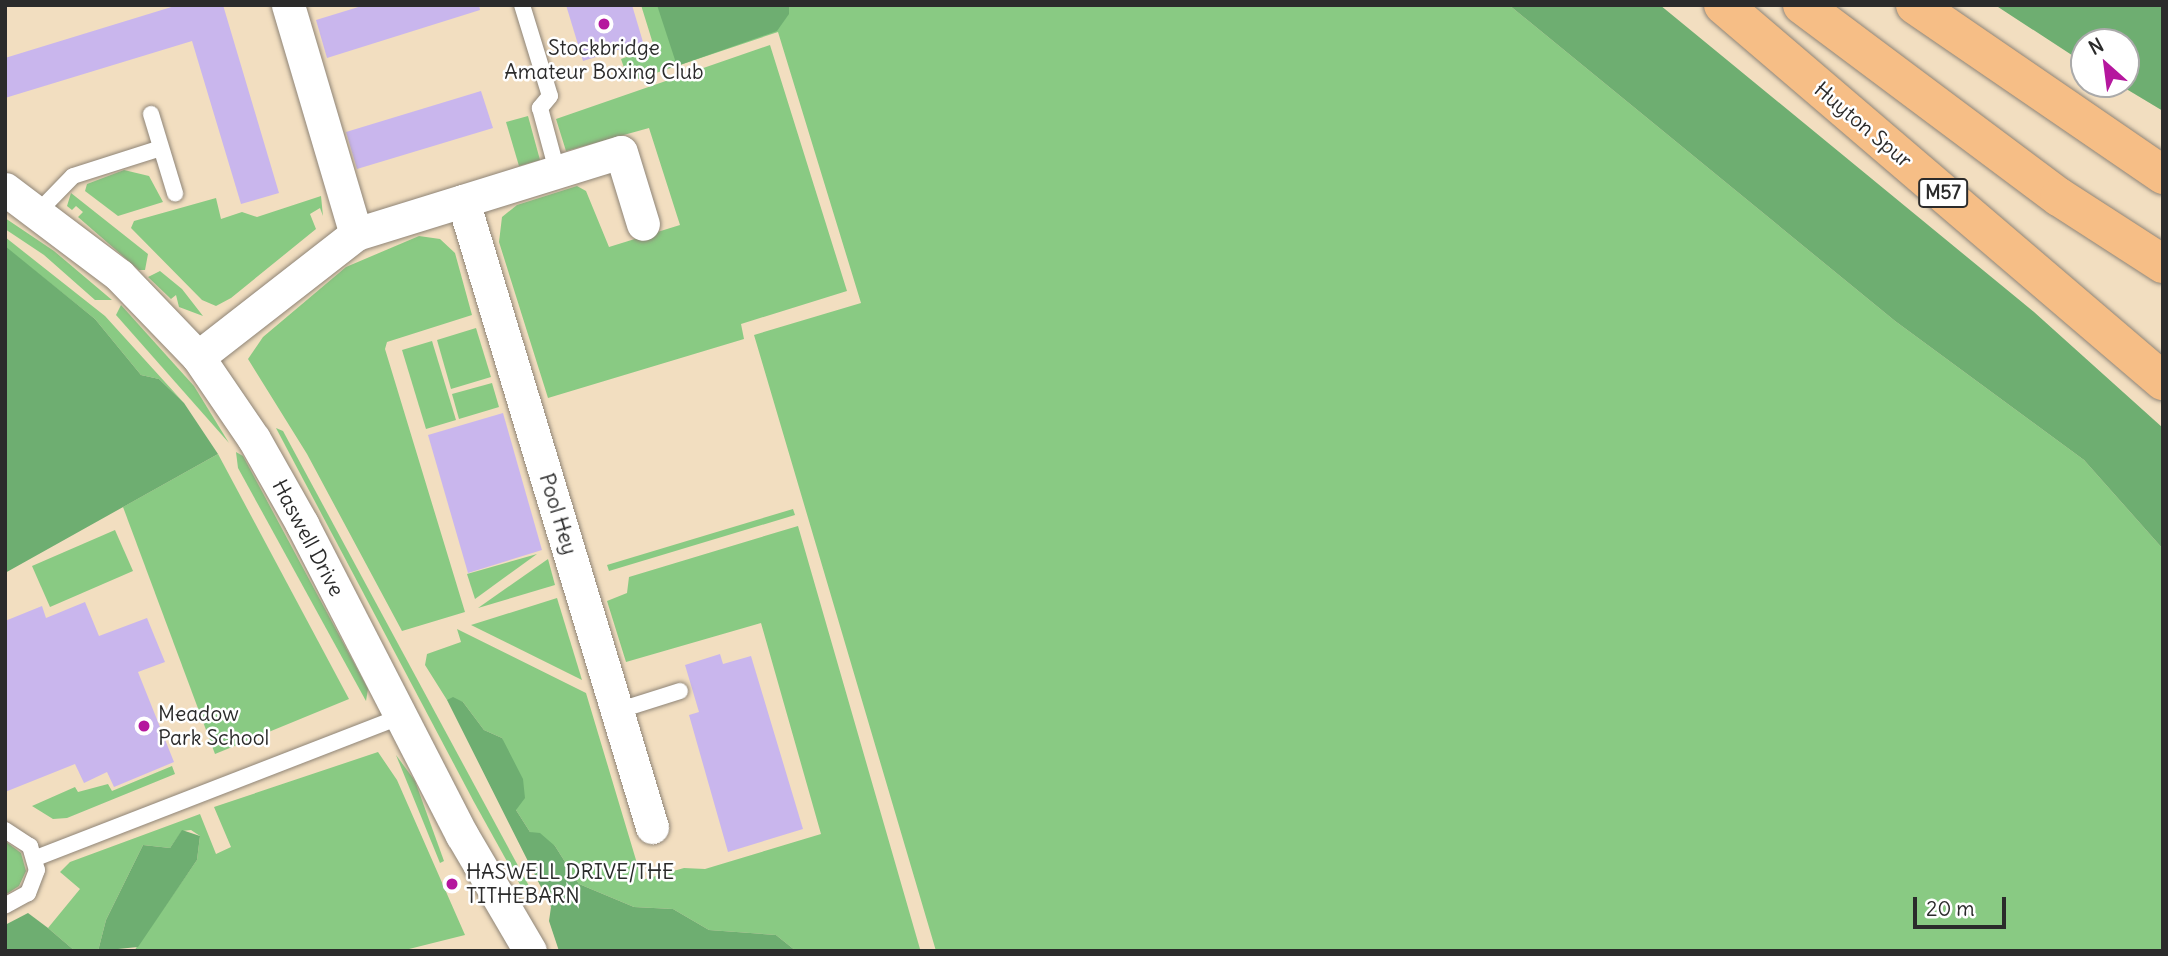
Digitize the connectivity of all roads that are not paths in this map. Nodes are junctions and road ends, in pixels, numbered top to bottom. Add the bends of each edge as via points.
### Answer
1 (288, 5) edge
2 (522, 5) edge
3 (1723, 5) edge
4 (1802, 5) edge
5 (1915, 5) edge
6 (151, 114) dead end
7 (161, 148) junction
8 (558, 172) junction
9 (2163, 175) edge
10 (5, 189) edge
11 (176, 193) dead end
12 (463, 201) junction
13 (38, 212) junction
14 (643, 224) dead end
15 (356, 234) junction
16 (2163, 264) edge
17 (198, 357) junction
18 (2163, 381) edge
19 (680, 691) dead end
20 (617, 711) junction
21 (403, 716) junction
22 (652, 827) dead end
23 (5, 830) edge
24 (36, 858) junction
25 (5, 906) edge
26 (530, 951) edge

1 - 15 street
2 - 8 lane via 550,96 540,108
3 - 18 highway, Huyton Spur / M57
4 - 16 highway via 2059,197
5 - 9 highway
6 - 7 lane
7 - 11 lane
7 - 13 lane via 73,176
8 - 12 street
8 - 14 street via 621,152
10 - 13 street, Haswell Drive
12 - 15 street
12 - 20 street, Pool Hey
13 - 17 street, Haswell Drive via 119,275
15 - 17 street
17 - 21 street, Haswell Drive via 268,463
19 - 20 lane
20 - 22 street, Pool Hey
21 - 24 lane
21 - 26 street, Haswell Drive via 462,835
23 - 24 lane via 21,836
24 - 25 lane via 34,883 18,901

